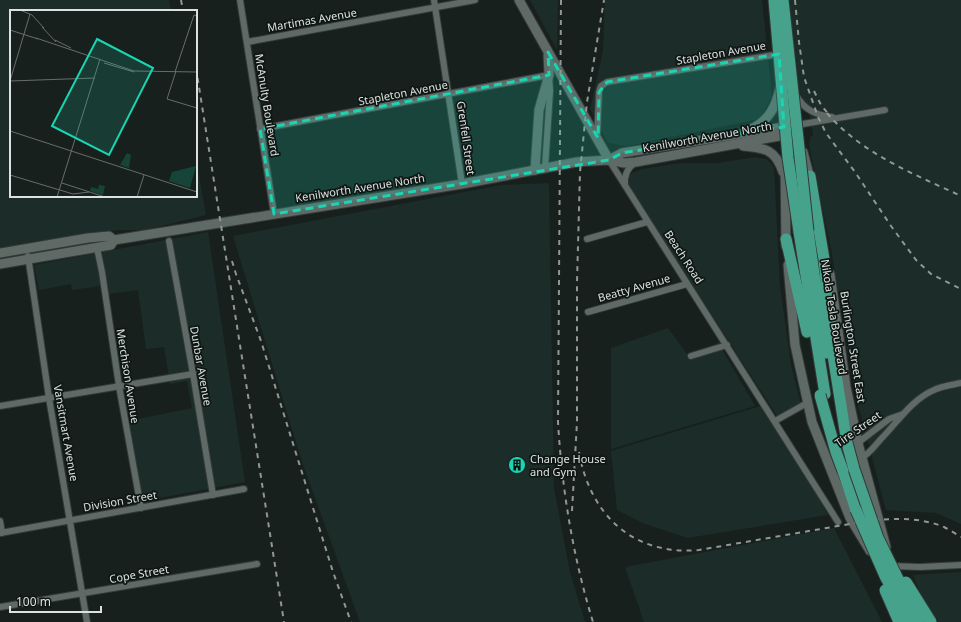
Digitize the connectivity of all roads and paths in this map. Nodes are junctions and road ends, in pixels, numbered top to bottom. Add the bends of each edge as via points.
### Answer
1 (240, 0) edge
2 (434, 0) edge
3 (475, 0) edge
4 (519, 0) edge
5 (774, 0) edge
6 (782, 0) edge
7 (435, 8) junction
8 (247, 42) junction
9 (548, 52) junction
10 (779, 54) junction
11 (549, 75) junction
12 (785, 82) junction
13 (449, 95) junction
14 (885, 110) dead end
15 (837, 118) junction
16 (800, 126) junction
17 (260, 130) junction
18 (784, 131) junction
19 (741, 133) junction
20 (598, 139) junction
21 (734, 145) junction
22 (609, 160) junction
23 (636, 162) junction
24 (545, 168) junction
25 (535, 170) junction
26 (810, 176) junction
27 (785, 177) junction
28 (462, 184) junction
29 (625, 186) junction
30 (274, 214) junction
31 (647, 222) junction
32 (803, 231) junction
33 (586, 239) dead end
34 (786, 239) junction
35 (114, 240) junction
36 (169, 242) dead end
37 (27, 248) junction
38 (97, 248) junction
39 (0, 253) edge
40 (28, 259) junction
41 (0, 264) edge
42 (687, 284) junction
43 (588, 312) dead end
44 (727, 345) junction
45 (691, 356) dead end
46 (193, 374) junction
47 (961, 383) edge
48 (119, 386) junction
49 (829, 393) junction
50 (49, 398) junction
51 (807, 403) junction
52 (0, 406) edge
53 (903, 414) junction
54 (775, 421) junction
55 (852, 443) junction
56 (862, 458) junction
57 (827, 460) junction
58 (244, 489) dead end
59 (212, 495) junction
60 (863, 496) junction
61 (141, 508) junction
62 (856, 510) junction
63 (70, 520) junction
64 (0, 521) edge
65 (838, 522) dead end
66 (1, 533) edge
67 (257, 564) dead end
68 (961, 565) edge
69 (880, 566) junction
70 (892, 566) junction
71 (82, 594) junction
72 (902, 600) junction
73 (0, 607) edge
74 (87, 622) edge
75 (899, 622) edge
76 (910, 622) edge
77 (914, 622) edge
78 (919, 622) edge
79 (931, 622) edge

1 - 8 street, McAnulty Boulevard
2 - 7 street, Grenfell Street
3 - 7 street, Martimas Avenue
4 - 9 main road, Beach Road
5 - 10 main road, Burlington Street East
5 - 32 highway, Nikola Tesla Boulevard, bridge via 788,158
6 - 12 main road, Burlington Street East
6 - 32 highway, Nikola Tesla Boulevard, bridge
7 - 8 street, Martimas Avenue
7 - 13 street, Grenfell Street
8 - 17 street, McAnulty Boulevard
9 - 11 main road
9 - 20 main road, Beach Road
10 - 12 main road, Burlington Street East
10 - 20 street, Stapleton Avenue via 607,82 601,86 599,92
11 - 13 street, Stapleton Avenue
11 - 24 street
11 - 25 main road via 539,110
12 - 15 street via 806,108 816,114
12 - 16 main road, Burlington Street East
12 - 18 main road, Burlington Street East
12 - 19 main road via 769,115 756,127
13 - 17 street, Stapleton Avenue
13 - 28 street, Grenfell Street
14 - 15 street, Kenilworth Avenue North
15 - 16 street, Kenilworth Avenue North
16 - 18 main road, Kenilworth Avenue North
16 - 26 main road, Burlington Street East
17 - 30 street, McAnulty Boulevard
18 - 19 main road, Kenilworth Avenue North
18 - 21 main road, Kenilworth Avenue North
18 - 27 main road, Burlington Street East
19 - 22 main road, Kenilworth Avenue North via 622,153
20 - 22 main road, Beach Road
21 - 23 main road, Kenilworth Avenue North
21 - 27 main road via 769,151 779,160
22 - 23 main road, Kenilworth Avenue North
22 - 24 main road, Kenilworth Avenue North
22 - 29 street, Beach Road
23 - 29 street via 626,172
24 - 25 main road, Kenilworth Avenue North
25 - 28 main road, Kenilworth Avenue North
26 - 49 highway via 823,253
26 - 55 main road, Burlington Street East via 829,266
27 - 34 main road, Burlington Street East
28 - 30 main road, Kenilworth Avenue North
29 - 31 street, Beach Road
30 - 35 main road, Kenilworth Avenue North
31 - 33 street
31 - 42 street, Beach Road
32 - 49 highway, Nikola Tesla Boulevard via 820,317
34 - 49 highway
34 - 51 main road, Burlington Street East via 795,345
35 - 37 main road, Kenilworth Avenue North via 109,236
35 - 38 main road, Kenilworth Avenue North via 111,245
36 - 46 street, Dunbar Avenue
37 - 39 main road, Kenilworth Avenue North
37 - 40 street, Vansitmart Avenue
38 - 40 main road, Kenilworth Avenue North
38 - 48 street, Merchison Avenue
40 - 41 main road, Kenilworth Avenue North
40 - 50 street, Vansitmart Avenue
42 - 43 street, Beatty Avenue
42 - 44 street, Beach Road
44 - 45 street
44 - 54 street, Beach Road
46 - 48 street
46 - 59 street, Dunbar Avenue
47 - 53 street, Tire Street via 926,393
48 - 50 street
48 - 61 street, Merchison Avenue
49 - 55 highway
49 - 62 highway, bridge via 836,452
50 - 52 street
50 - 63 street, Vansitmart Avenue
51 - 54 street
51 - 57 main road, Burlington Street East
53 - 55 street, Tire Street via 889,419
53 - 56 street, Tire Street
54 - 65 street, Beach Road
55 - 56 main road, Burlington Street East
55 - 57 street, Tire Street via 843,453
55 - 60 highway, bridge
56 - 57 street, Tire Street via 845,463
56 - 70 main road, Burlington Street East
57 - 69 main road, Burlington Street East via 853,524
58 - 59 street, Division Street
59 - 61 street, Division Street
60 - 78 highway, bridge via 878,538
60 - 79 highway, bridge via 882,540
61 - 63 street, Division Street
62 - 75 highway, bridge
62 - 76 highway, bridge via 885,576
63 - 66 street, Division Street
63 - 71 street, Vansitmart Avenue
64 - 66 street
67 - 71 street, Cope Street
68 - 70 street via 920,568
69 - 70 street
69 - 72 main road, Burlington Street East
70 - 72 main road, Burlington Street East
71 - 73 street, Cope Street
71 - 74 street, Vansitmart Avenue
72 - 77 main road, Burlington Street East

